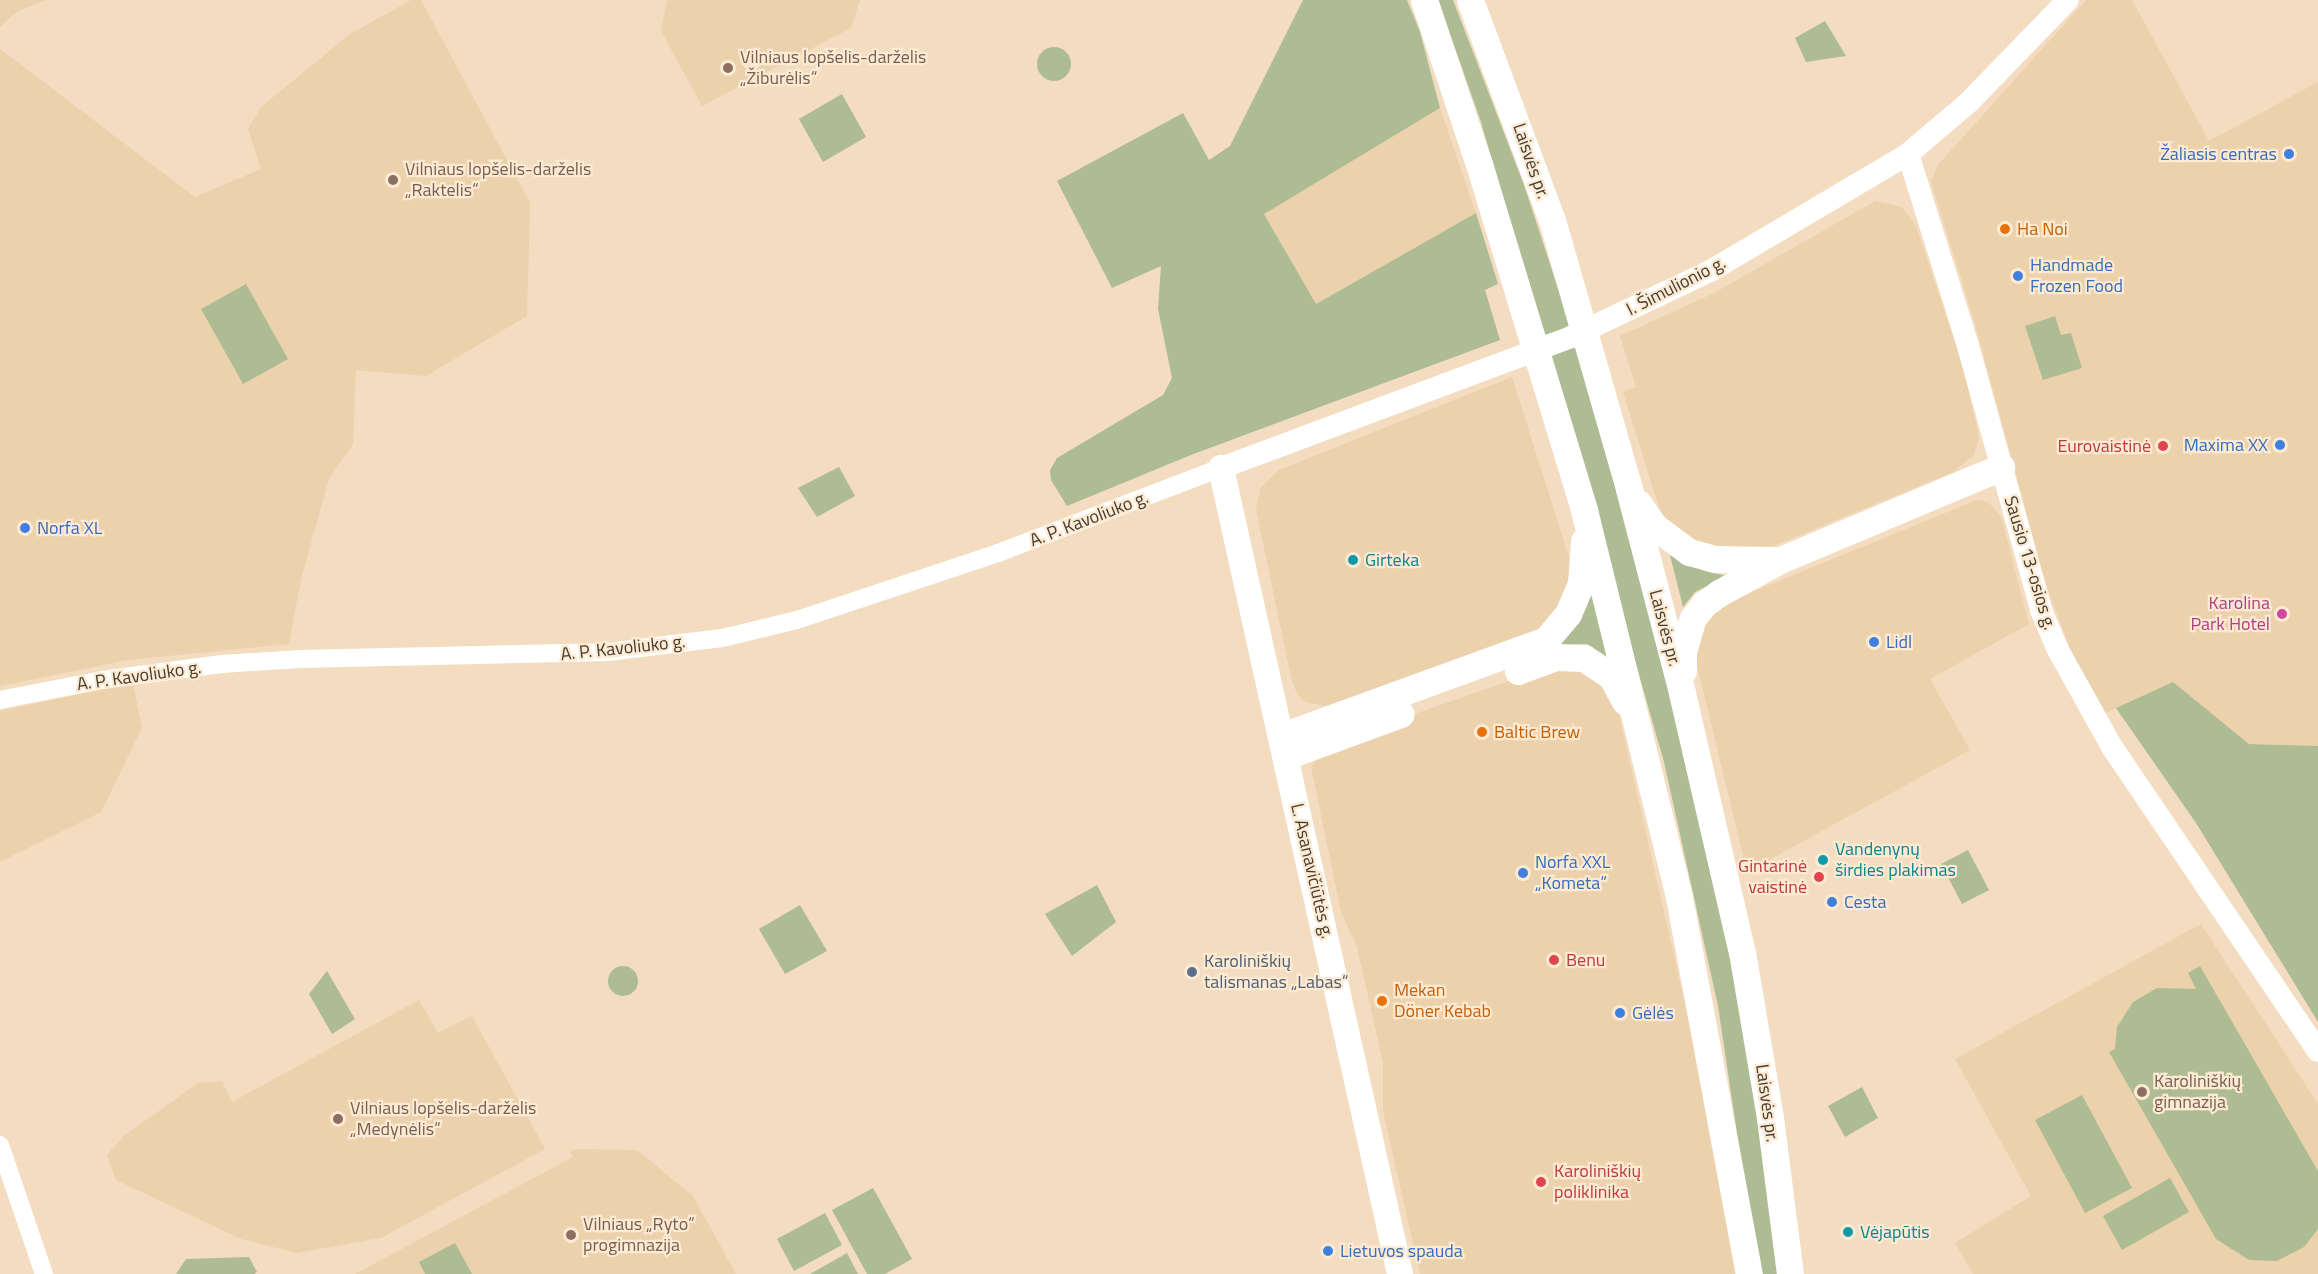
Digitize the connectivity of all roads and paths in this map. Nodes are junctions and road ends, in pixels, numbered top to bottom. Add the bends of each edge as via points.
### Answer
1 (1424, 0) edge
2 (1470, 0) edge
3 (2068, 0) edge
4 (1908, 154) junction
5 (2001, 467) junction
6 (1221, 468) junction
7 (1629, 489) junction
8 (1584, 510) junction
9 (1780, 560) junction
10 (1682, 693) junction
11 (0, 700) edge
12 (1638, 724) junction
13 (1284, 746) junction
14 (2318, 1051) edge
15 (0, 1145) edge
16 (44, 1274) edge
17 (1400, 1274) edge
18 (1749, 1274) edge
19 (1790, 1274) edge

1 - 8 main road via 1558,417
2 - 7 main road, Laisvės pr. via 1552,220
3 - 4 street, I. Šimulionio g. via 1969,102
4 - 5 street, Sausio 13-osios g.
4 - 6 street, I. Šimulionio g. via 1663,295 1571,337
5 - 9 main road
5 - 14 street, Sausio 13-osios g. via 2041,609 2082,700
6 - 11 street, A. P. Kavoliuko g. via 987,557 797,620 722,638 608,652 222,664 102,680
6 - 13 main road, L. Asanavičiūtės g.
7 - 9 main road via 1654,526 1689,552 1723,560
7 - 10 main road, Laisvės pr.
8 - 12 main road
8 - 13 main road via 1581,584 1568,614 1546,640
9 - 10 main road via 1712,598 1693,618 1683,652
10 - 19 main road, Laisvės pr. via 1744,963 1770,1118
12 - 13 main road via 1611,676 1599,666 1584,658 1556,657
12 - 18 main road via 1704,1018
13 - 17 main road, L. Asanavičiūtės g.
15 - 16 street

